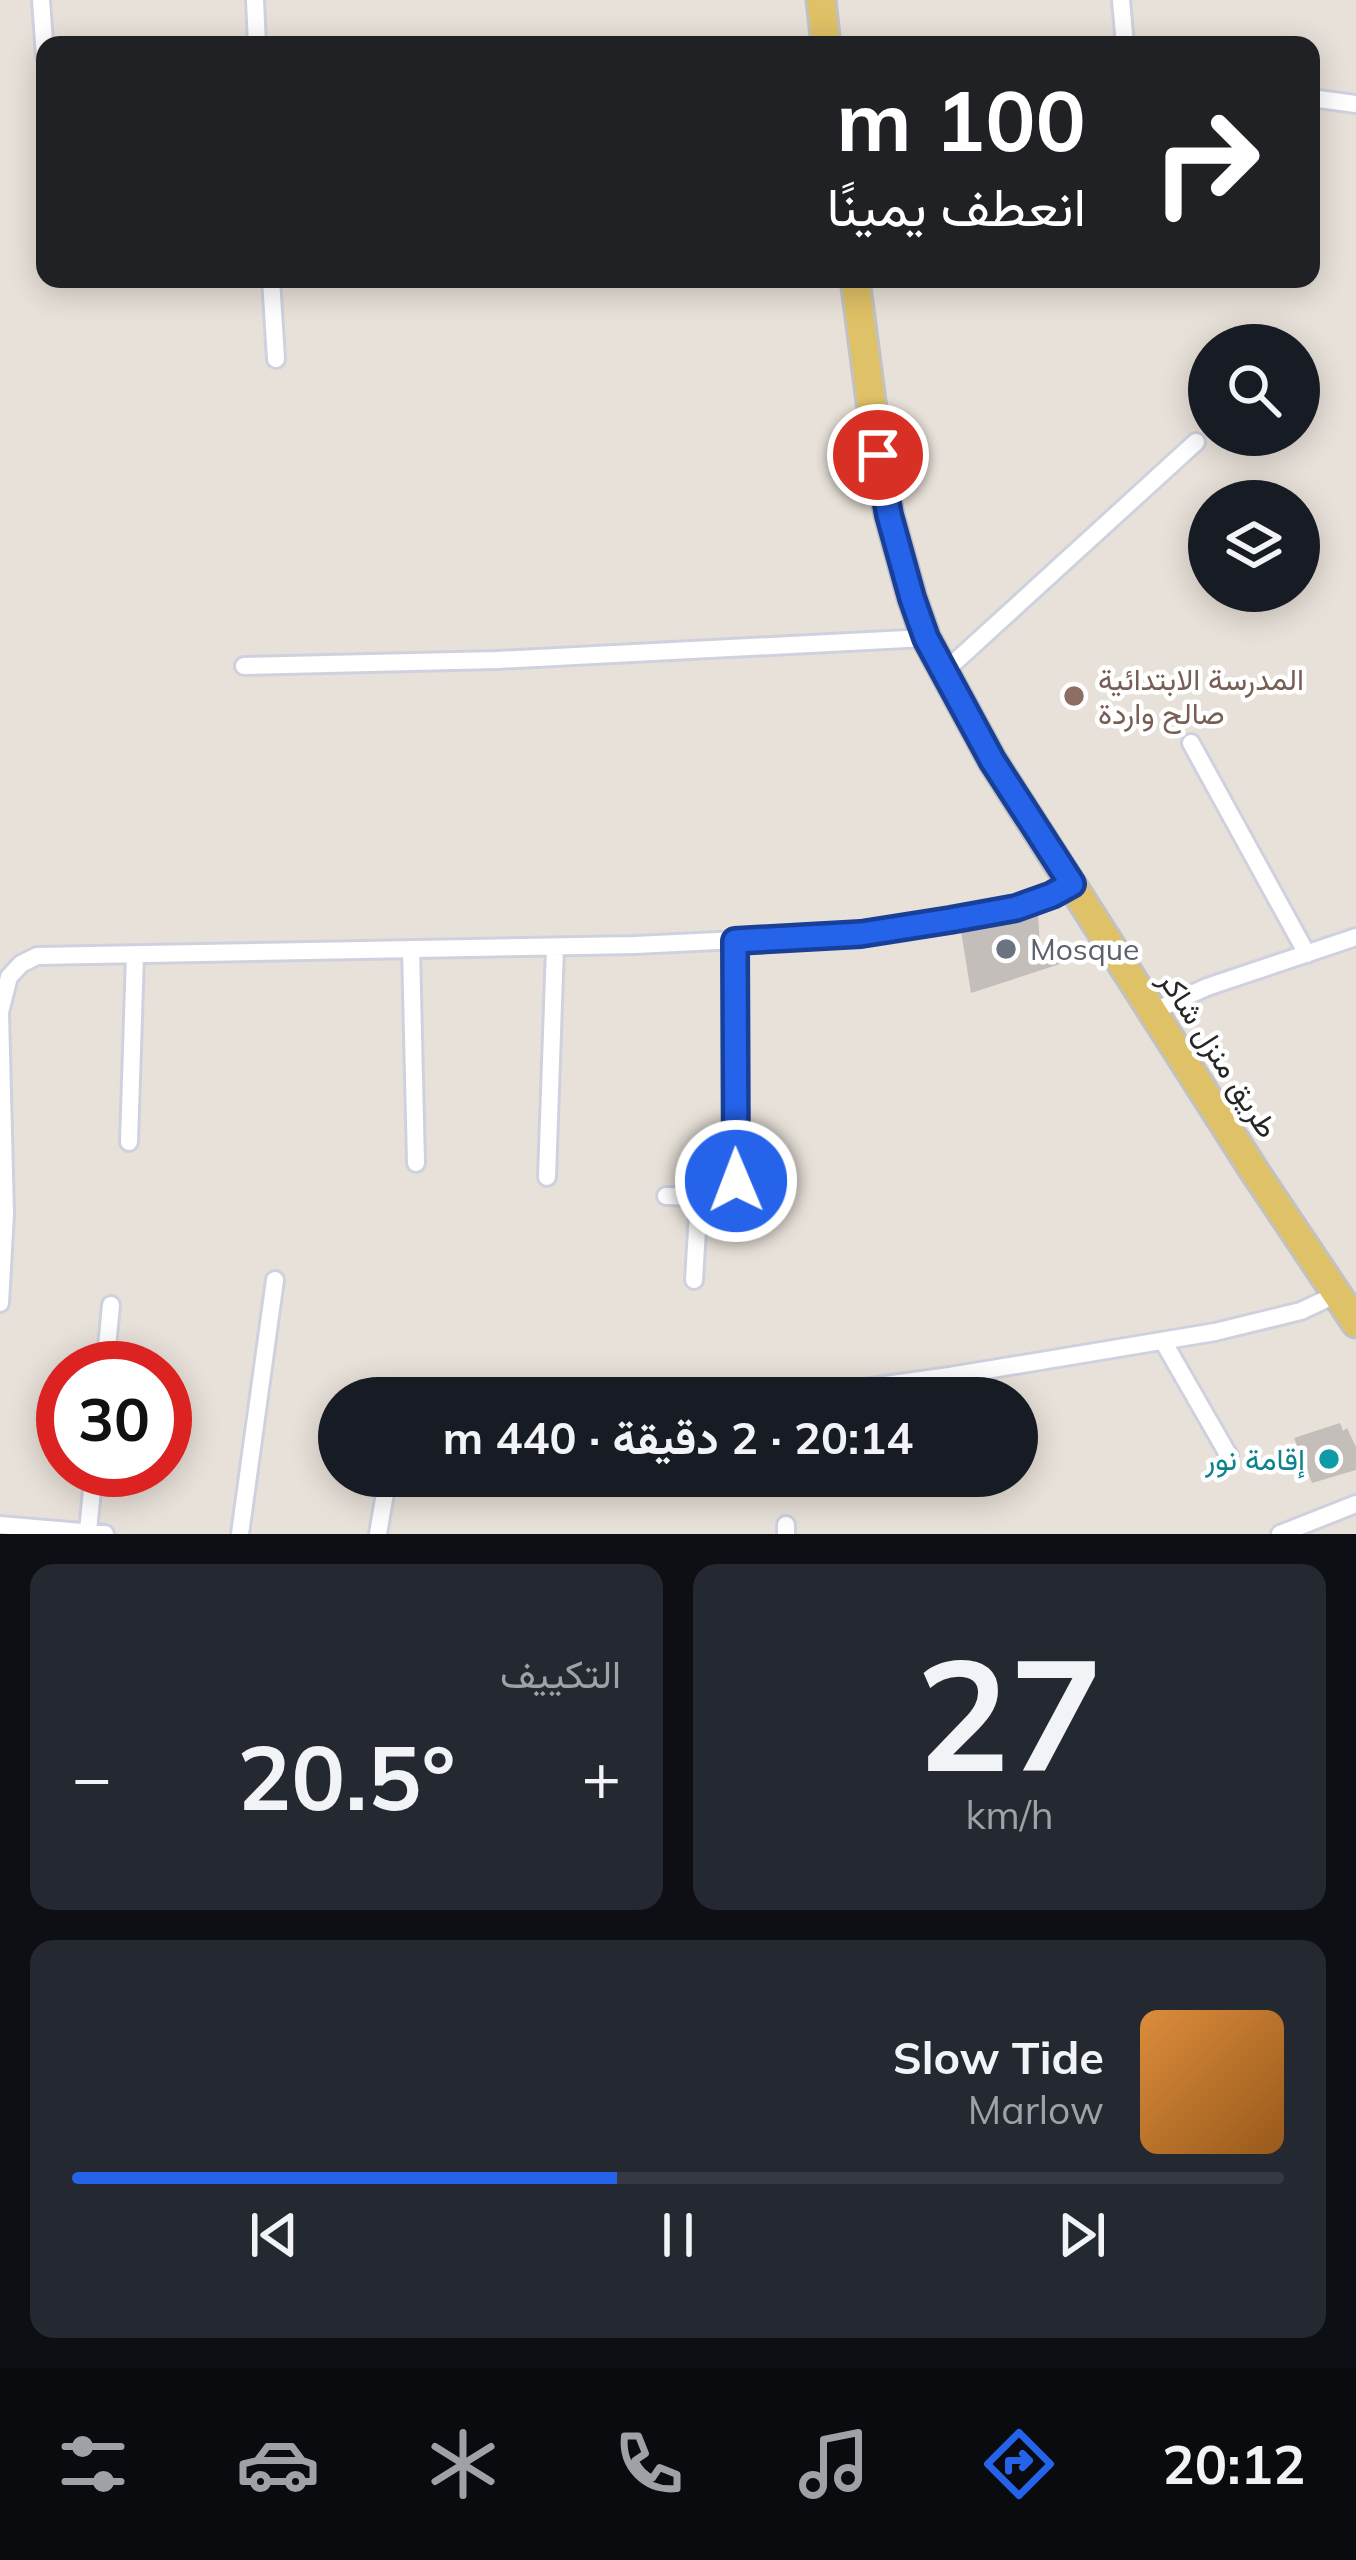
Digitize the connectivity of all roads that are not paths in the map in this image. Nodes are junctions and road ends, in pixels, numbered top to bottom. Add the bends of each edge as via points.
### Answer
1 (40, 0) edge
2 (255, 0) edge
3 (821, 0) edge
4 (1121, 0) edge
5 (43, 36) edge
6 (257, 36) edge
7 (825, 36) edge
8 (1124, 36) edge
9 (1320, 99) edge
10 (1356, 104) edge
11 (272, 288) edge
12 (856, 288) edge
13 (276, 359) dead end
14 (1188, 449) edge
15 (926, 638) junction
16 (244, 666) dead end
17 (944, 671) junction
18 (1191, 742) dead end
19 (1072, 884) junction
20 (1356, 938) edge
21 (735, 941) junction
22 (555, 947) junction
23 (411, 949) junction
24 (1307, 954) junction
25 (135, 955) junction
26 (0, 1012) edge
27 (1152, 1012) junction
28 (129, 1142) dead end
29 (416, 1163) dead end
30 (547, 1177) dead end
31 (666, 1196) dead end
32 (699, 1197) junction
33 (275, 1280) dead end
34 (694, 1280) dead end
35 (1336, 1294) junction
36 (0, 1303) edge
37 (111, 1305) dead end
38 (1356, 1323) edge
39 (108, 1341) edge
40 (1163, 1341) junction
41 (943, 1377) edge
42 (1229, 1456) dead end
43 (95, 1497) edge
44 (384, 1497) edge
45 (1356, 1504) edge
46 (0, 1525) edge
47 (24, 1531) edge
48 (96, 1533) edge
49 (240, 1534) edge
50 (378, 1534) edge
51 (1280, 1534) edge

1 - 5 street
2 - 6 street
3 - 7 main road
4 - 8 street
9 - 10 street
11 - 13 street
12 - 15 main road, طريق منزل شاكر via 889,515
14 - 17 street
15 - 16 street
15 - 17 main road, طريق منزل شاكر
17 - 19 main road, طريق منزل شاكر
18 - 24 street
19 - 21 street via 1016,908 938,922
19 - 27 main road, طريق منزل شاكر
20 - 24 street
21 - 22 street
21 - 32 street via 736,1181 732,1194
22 - 23 street
22 - 30 street
23 - 25 street
23 - 29 street
24 - 27 street
25 - 26 street via 37,956 10,977
25 - 28 street
26 - 36 street
27 - 35 main road, طريق منزل شاكر
31 - 32 street
32 - 34 street
33 - 49 street
35 - 38 main road, طريق منزل شاكر
35 - 40 street via 1262,1322
37 - 39 street
40 - 41 street
40 - 42 street
43 - 48 street
44 - 50 street
45 - 51 street
46 - 47 street
47 - 48 street

